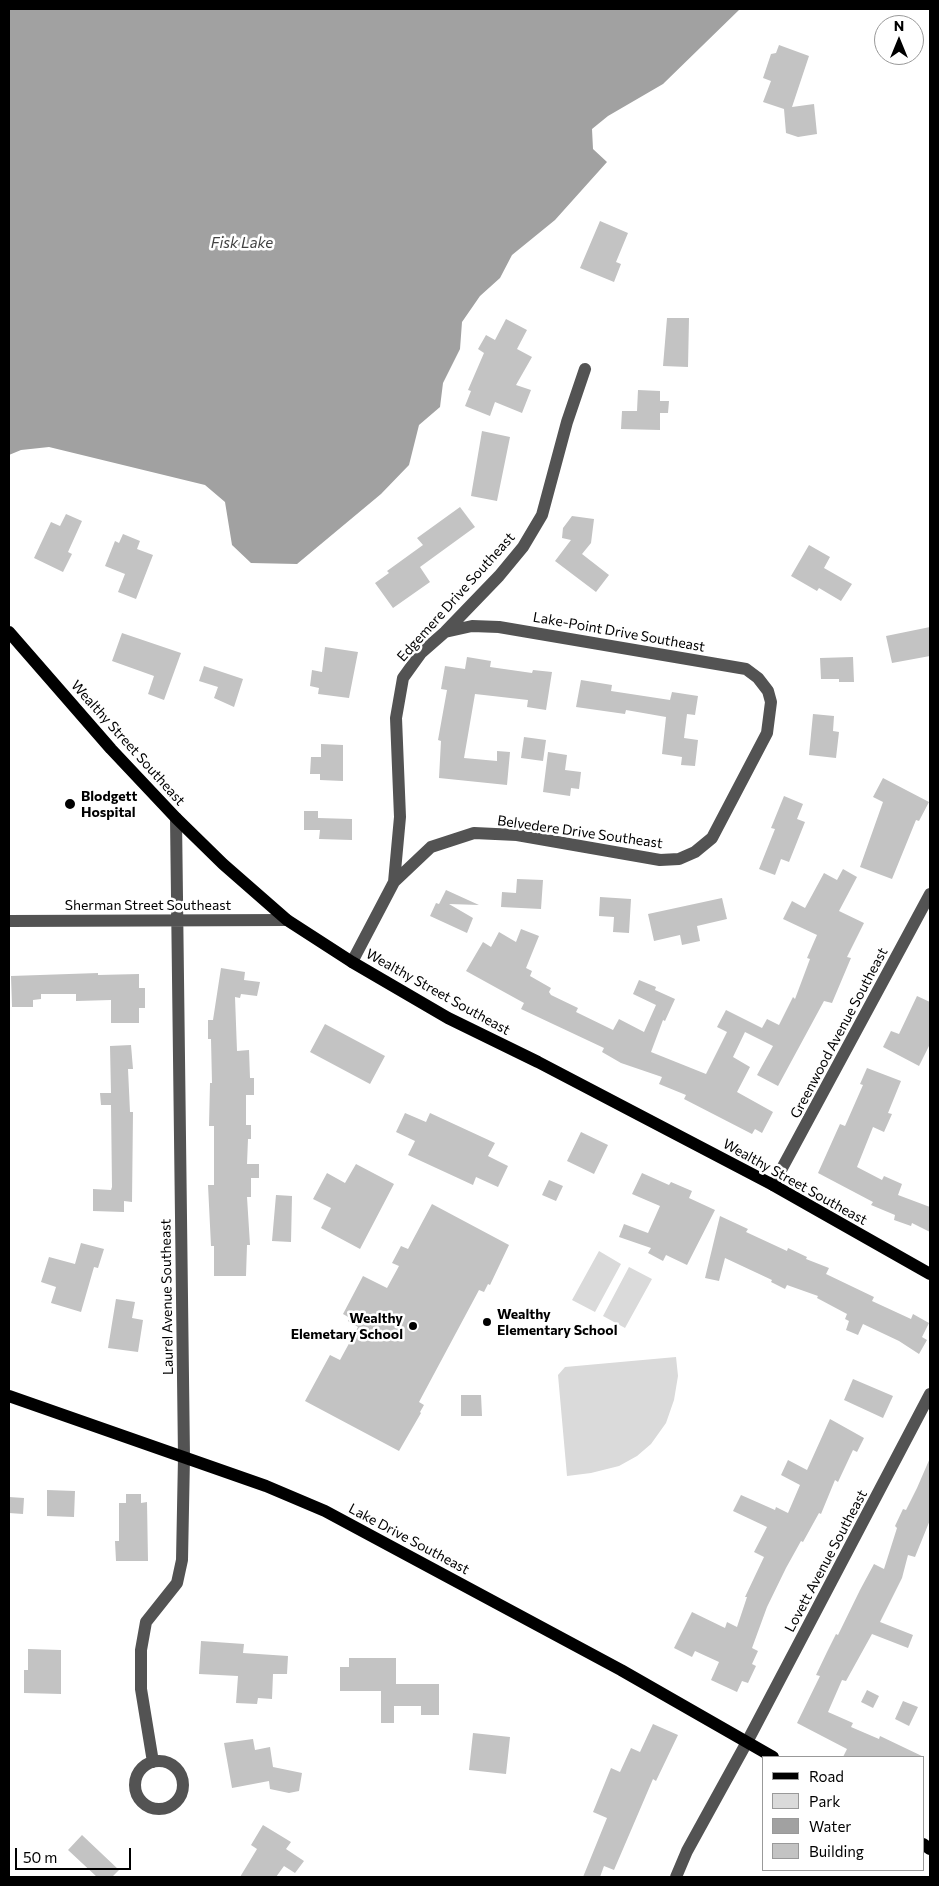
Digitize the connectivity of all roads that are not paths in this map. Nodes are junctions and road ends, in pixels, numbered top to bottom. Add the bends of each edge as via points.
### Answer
1 (584, 369) dead end
2 (9, 632) edge
3 (445, 632) junction
4 (771, 702) joint
5 (176, 818) junction
6 (394, 882) junction
7 (930, 894) edge
8 (176, 920) junction
9 (286, 920) junction
10 (9, 921) edge
11 (352, 962) junction
12 (773, 1185) junction
13 (930, 1274) edge
14 (930, 1394) edge
15 (9, 1396) edge
16 (184, 1458) junction
17 (748, 1742) junction
18 (771, 1756) edge
19 (153, 1762) dead end
20 (676, 1877) edge

1 - 3 street, Edgemere Drive Southeast via 542,515 523,547
2 - 5 main road, Wealthy Street Southeast
3 - 4 street, Lake-Point Drive Southeast via 472,626 499,627 746,669 768,691
3 - 6 street, Edgemere Drive Southeast via 421,653 403,678 396,718 400,817
4 - 6 street, Belvedere Drive Southeast via 767,733 712,838 695,852 680,859 660,860 517,835 474,833 431,847
5 - 8 street, Laurel Avenue Southeast
5 - 9 main road, Wealthy Street Southeast
6 - 11 street
7 - 12 street, Greenwood Avenue Southeast
8 - 9 street, Sherman Street Southeast
8 - 10 street, Sherman Street Southeast
8 - 16 street, Laurel Avenue Southeast
9 - 11 main road, Wealthy Street Southeast
11 - 12 main road, Wealthy Street Southeast via 448,1018
12 - 13 main road, Wealthy Street Southeast
14 - 17 street, Lovett Avenue Southeast
15 - 16 main road, Lake Drive Southeast
16 - 17 main road, Lake Drive Southeast via 266,1486 325,1511
16 - 19 street, Laurel Avenue Southeast via 182,1560 177,1583 146,1622 141,1650 141,1689
17 - 18 main road, Lake Drive Southeast
17 - 20 street, Lovett Avenue Southeast via 686,1851

